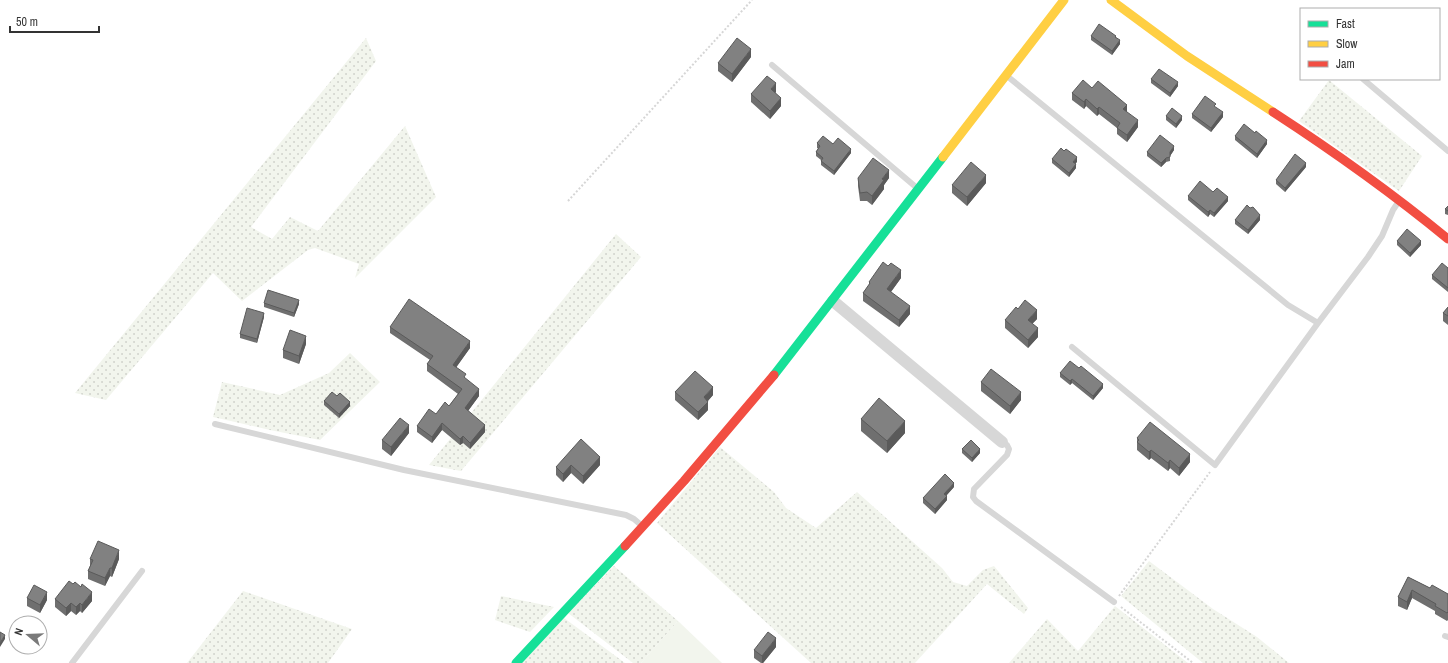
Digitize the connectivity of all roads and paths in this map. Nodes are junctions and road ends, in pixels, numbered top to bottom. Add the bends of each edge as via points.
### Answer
1 (752, 0) edge
2 (1064, 0) edge
3 (1111, 0) edge
4 (772, 65) dead end
5 (1007, 76) junction
6 (1364, 80) edge
7 (1448, 151) edge
8 (918, 189) junction
9 (1400, 200) junction
10 (568, 201) dead end
11 (1448, 238) edge
12 (833, 301) junction
13 (1318, 323) junction
14 (1072, 347) dead end
15 (215, 424) dead end
16 (1002, 442) joint
17 (1215, 465) junction
18 (643, 526) junction
19 (142, 571) dead end
20 (1114, 602) junction
21 (72, 663) edge
22 (516, 663) edge
23 (1194, 663) edge

1 - 10 path
2 - 5 street
3 - 9 street via 1180,52 1316,140
4 - 8 lane
5 - 8 street
5 - 13 lane via 1288,305
6 - 7 lane
8 - 12 street
9 - 11 street
9 - 13 lane via 1382,236
12 - 16 street
12 - 18 street via 764,388
13 - 17 lane
14 - 17 lane
15 - 18 lane via 404,470 626,515
16 - 20 lane via 1009,449 1007,455 974,489 973,497
17 - 20 path
18 - 22 street
19 - 21 lane
20 - 23 path

